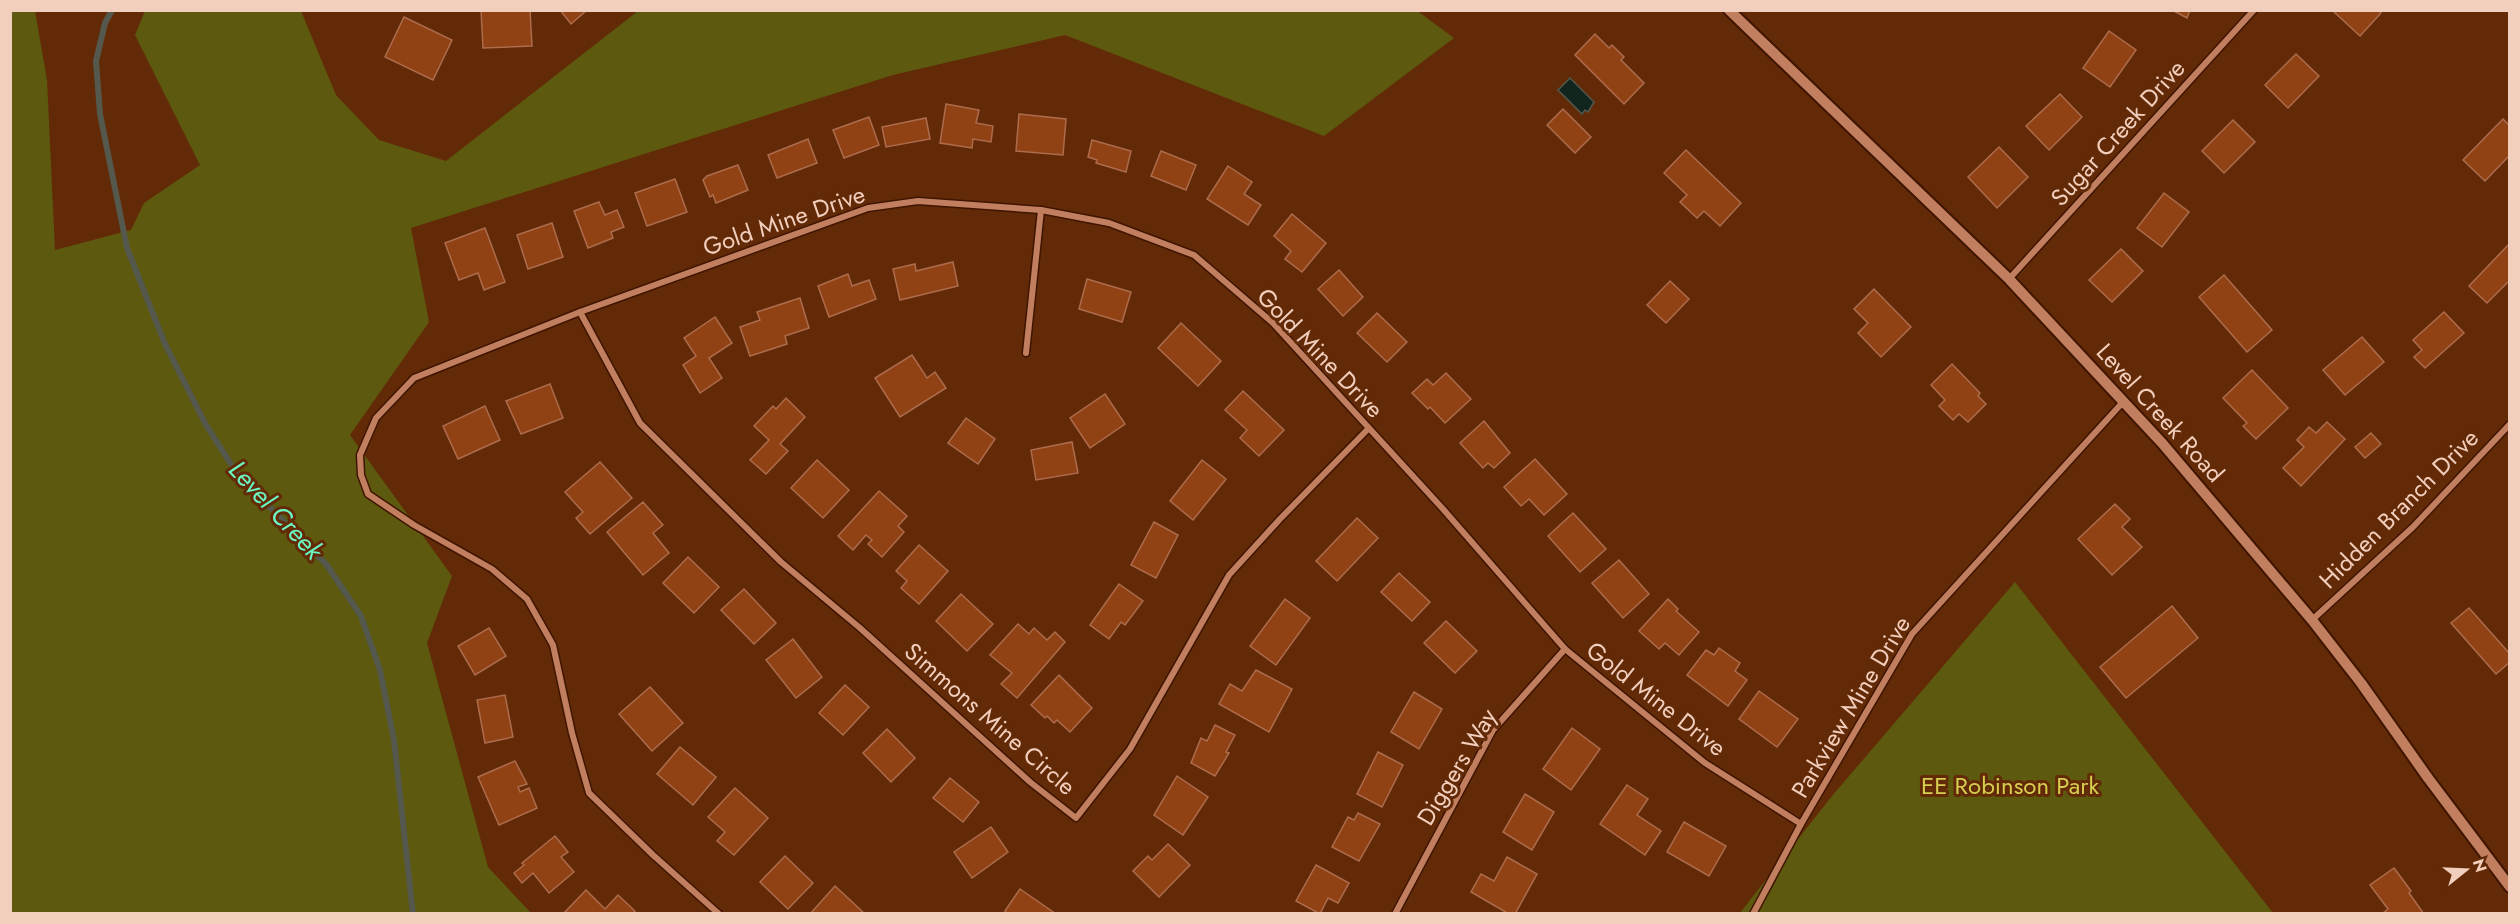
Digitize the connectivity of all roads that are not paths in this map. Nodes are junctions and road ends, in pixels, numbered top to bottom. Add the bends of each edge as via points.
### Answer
1 (1729, 10) edge
2 (2254, 10) edge
3 (1041, 210) junction
4 (2009, 279) junction
5 (580, 312) junction
6 (1026, 353) dead end
7 (2123, 402) junction
8 (2510, 424) edge
9 (1368, 429) junction
10 (2313, 620) junction
11 (1565, 649) junction
12 (1801, 824) junction
13 (2510, 887) edge
14 (719, 914) edge
15 (1395, 914) edge
16 (1753, 914) edge

1 - 4 street, Level Creek Road
2 - 4 street, Sugar Creek Drive
3 - 5 street, Gold Mine Drive via 918,201 868,208
3 - 6 street
3 - 9 street, Gold Mine Drive via 1109,223 1194,255 1273,323
4 - 7 street, Level Creek Road
5 - 9 street, Simmons Mine Circle via 640,423 781,562 1076,818 1130,749 1229,575
5 - 14 street, Gold Mine Drive via 414,378 376,418 360,454 361,475 368,494 492,569 527,599 553,645 589,793
7 - 10 street, Level Creek Road
7 - 12 street, Parkview Mine Drive via 1912,634
8 - 10 street, Hidden Branch Drive via 2413,527
9 - 11 street, Gold Mine Drive
10 - 13 street, Level Creek Road
11 - 12 street, Gold Mine Drive via 1705,763
11 - 15 street, Diggers Way via 1493,730
12 - 16 street, Parkview Mine Drive

